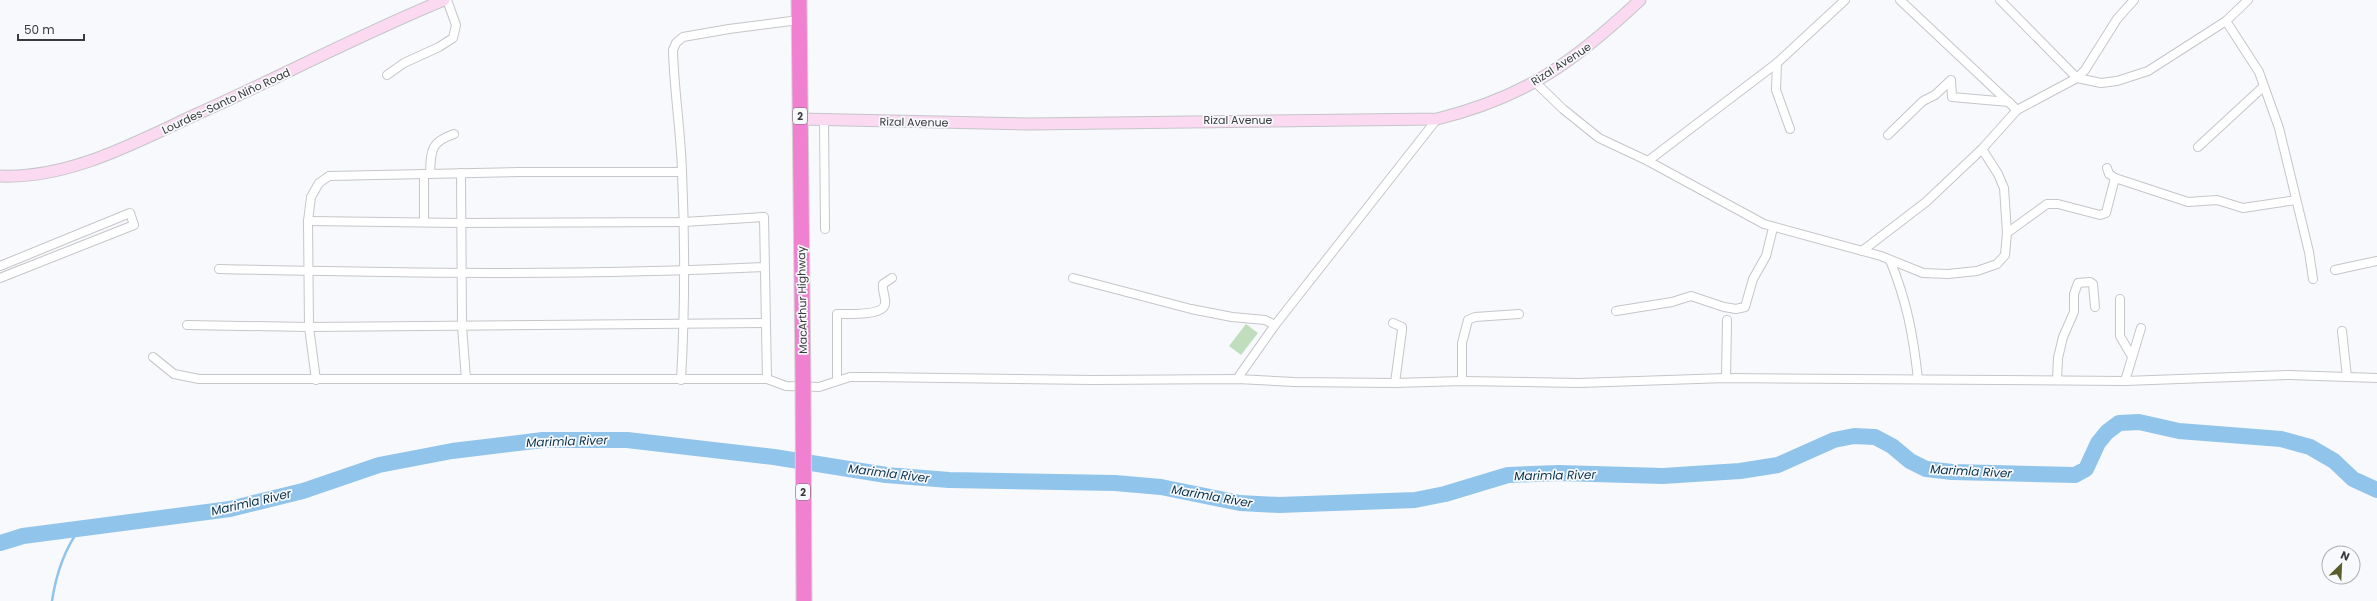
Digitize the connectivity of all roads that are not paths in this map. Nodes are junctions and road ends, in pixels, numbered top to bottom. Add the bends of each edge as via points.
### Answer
1 (446, 0) edge
2 (799, 0) edge
3 (1640, 0) edge
4 (1845, 0) edge
5 (1900, 0) edge
6 (2000, 0) edge
7 (2134, 0) edge
8 (2248, 0) edge
9 (799, 20) junction
10 (2226, 21) junction
11 (1777, 63) junction
12 (387, 76) dead end
13 (2077, 78) junction
14 (1535, 82) junction
15 (2263, 88) junction
16 (2009, 102) junction
17 (2017, 110) junction
18 (1437, 119) junction
19 (800, 120) junction
20 (824, 120) junction
21 (1790, 129) dead end
22 (454, 134) dead end
23 (1888, 135) dead end
24 (2198, 147) dead end
25 (1982, 149) junction
26 (1648, 161) junction
27 (2107, 168) dead end
28 (682, 172) junction
29 (461, 173) junction
30 (427, 174) junction
31 (0, 176) edge
32 (2115, 178) junction
33 (2296, 200) junction
34 (308, 220) junction
35 (424, 222) junction
36 (684, 222) junction
37 (461, 223) junction
38 (1773, 228) junction
39 (825, 229) dead end
40 (2007, 233) junction
41 (1862, 251) junction
42 (1890, 260) junction
43 (2377, 261) edge
44 (0, 266) edge
45 (764, 267) junction
46 (219, 269) dead end
47 (2335, 270) dead end
48 (309, 271) junction
49 (684, 271) junction
50 (463, 272) junction
51 (0, 278) edge
52 (892, 278) dead end
53 (1074, 278) dead end
54 (2313, 279) dead end
55 (2120, 299) dead end
56 (2095, 307) dead end
57 (1616, 311) dead end
58 (1519, 314) dead end
59 (1727, 320) dead end
60 (684, 323) junction
61 (765, 323) junction
62 (1393, 323) dead end
63 (187, 325) dead end
64 (1275, 325) junction
65 (462, 326) junction
66 (309, 327) junction
67 (2141, 328) dead end
68 (2342, 331) dead end
69 (2131, 355) junction
70 (153, 357) dead end
71 (2346, 377) junction
72 (1726, 378) junction
73 (2057, 378) junction
74 (2377, 378) edge
75 (466, 379) junction
76 (767, 379) junction
77 (1237, 379) junction
78 (1918, 379) junction
79 (316, 380) junction
80 (681, 380) junction
81 (837, 380) junction
82 (1462, 381) junction
83 (2124, 381) junction
84 (1396, 383) junction
85 (804, 601) edge

1 - 12 street via 456,25 453,38 439,48 404,62
1 - 31 street, Lourdes-Santo Niño Road via 405,16 109,154 53,171
2 - 9 highway, MacArthur Highway / 2
3 - 14 street, Rizal Avenue via 1579,54
4 - 11 street
5 - 16 street
6 - 13 street
7 - 13 street
8 - 10 street
9 - 19 highway, MacArthur Highway / 2
9 - 28 street via 683,37 676,43 673,50 673,67
10 - 13 street via 2148,71 2117,81 2101,83
10 - 15 street via 2259,72
11 - 21 street via 1776,90
11 - 26 street
13 - 17 street
14 - 18 street, Rizal Avenue via 1491,104
14 - 26 street via 1599,138
15 - 24 street
15 - 33 street via 2279,128
16 - 17 street
16 - 23 street via 1952,97 1951,80
17 - 25 street
18 - 20 street, Rizal Avenue via 1030,124
18 - 64 street
19 - 20 street, Rizal Avenue
19 - 85 highway, MacArthur Highway / 2, bridge
20 - 39 street
22 - 30 street via 442,138 431,151
25 - 40 street via 2004,188
25 - 41 street via 1926,202
26 - 38 street
27 - 32 street via 2109,174
28 - 29 street
28 - 36 street
29 - 30 street
29 - 37 street
30 - 34 street via 329,176 319,183 312,197
30 - 35 street
32 - 33 street via 2188,202 2218,200 2243,208
32 - 40 street via 2106,213 2100,215 2058,204 2047,204
33 - 54 street
34 - 35 street
34 - 48 street
35 - 37 street
36 - 37 street
36 - 45 street via 764,217
36 - 49 street
37 - 50 street
38 - 41 street
38 - 57 street via 1766,256 1753,279 1745,307 1724,307 1691,296 1672,302
40 - 42 street via 2005,255 2002,260 1993,267 1977,271 1929,274
41 - 42 street
42 - 78 street via 1913,332
43 - 47 street
44 - 51 street via 130,213 134,226
45 - 49 street
45 - 61 street
46 - 48 street
48 - 50 street
48 - 66 street
49 - 50 street
49 - 60 street
50 - 65 street
52 - 81 street via 883,284 885,304 882,309 874,313 836,314
53 - 64 street via 1191,309 1266,320
55 - 69 street via 2120,336
56 - 73 street via 2093,284 2078,283 2074,294 2074,312 2063,337 2058,358
58 - 82 street via 1475,317 1468,320 1462,344
59 - 72 street
60 - 61 street
60 - 65 street
60 - 80 street
61 - 76 street
62 - 84 street via 1402,327
63 - 66 street
64 - 77 street
65 - 66 street
65 - 75 street
66 - 79 street
67 - 69 street
68 - 71 street
69 - 83 street
70 - 79 street via 174,374 199,379
71 - 74 street
71 - 83 street via 2230,376
72 - 78 street
72 - 82 street via 1579,383
73 - 78 street
73 - 83 street
75 - 79 street
75 - 80 street
76 - 80 street
76 - 81 street via 786,386 819,387
77 - 81 street via 850,377
77 - 84 street
82 - 84 street

